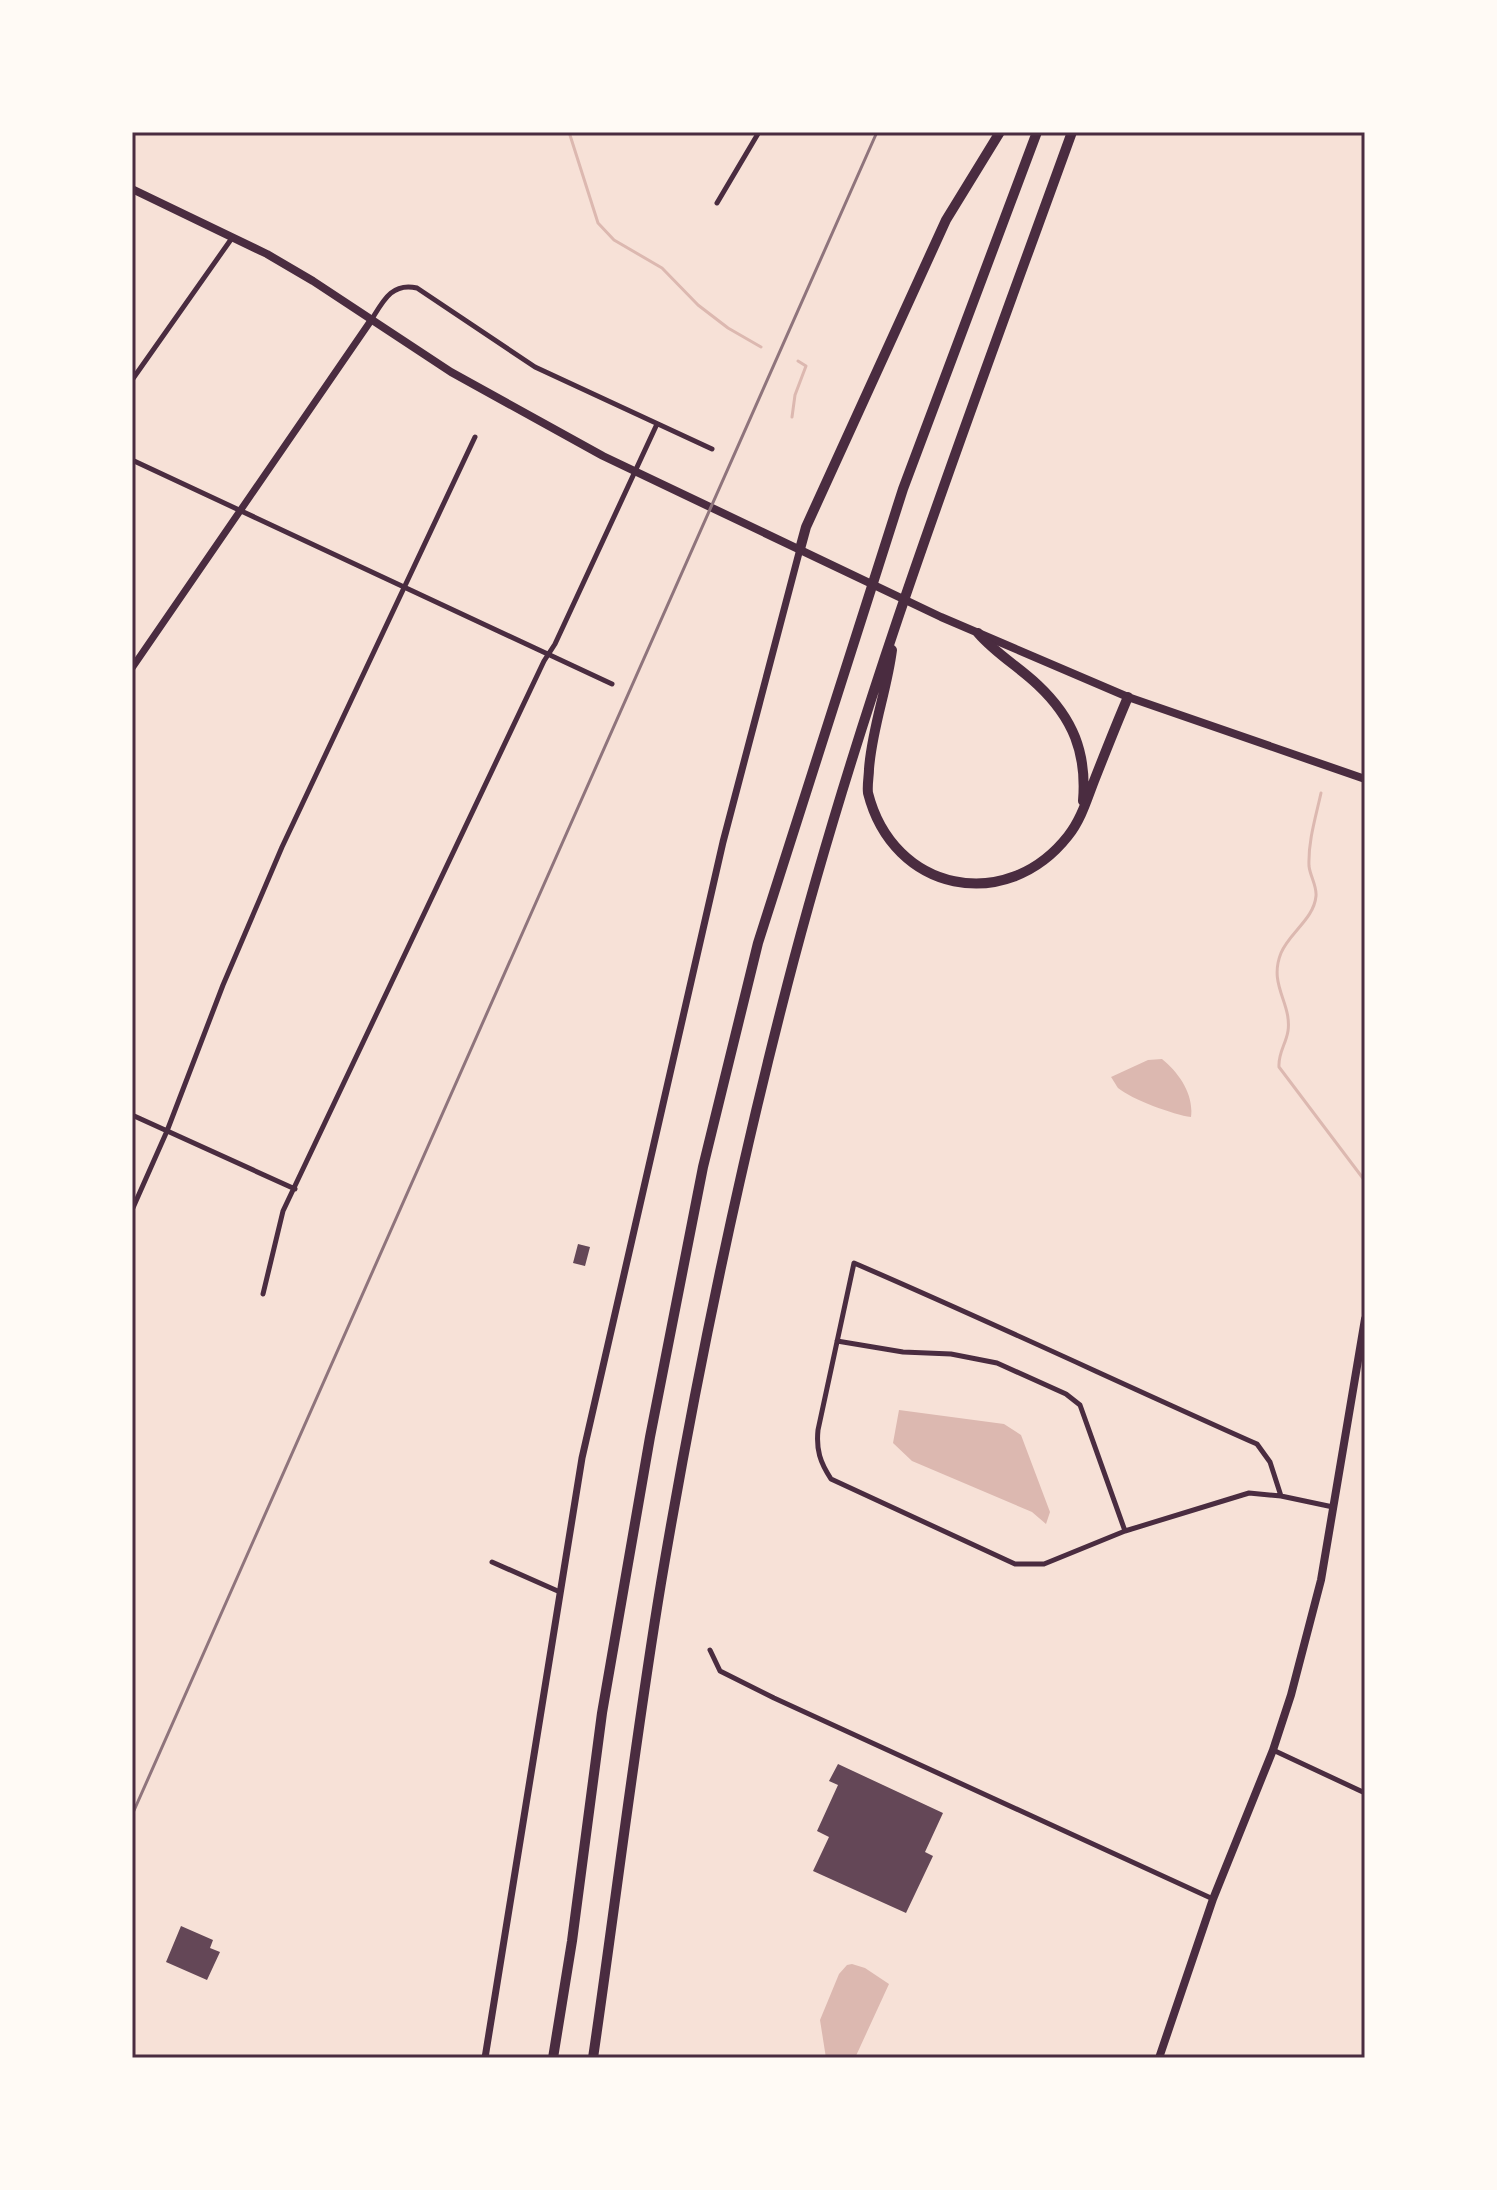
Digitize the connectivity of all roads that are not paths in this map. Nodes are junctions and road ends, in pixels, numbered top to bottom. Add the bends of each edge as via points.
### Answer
1 (759, 132) edge
2 (1000, 132) edge
3 (1037, 132) edge
4 (1072, 132) edge
5 (132, 189) edge
6 (717, 203) dead end
7 (232, 237) junction
8 (372, 319) junction
9 (132, 380) edge
10 (657, 424) junction
11 (475, 437) dead end
12 (712, 449) dead end
13 (132, 460) edge
14 (240, 510) junction
15 (800, 549) junction
16 (405, 588) junction
17 (895, 626) junction
18 (978, 633) junction
19 (549, 653) junction
20 (132, 668) edge
21 (612, 684) dead end
22 (1128, 697) junction
23 (1365, 779) edge
24 (1082, 812) junction
25 (132, 1115) edge
26 (167, 1131) junction
27 (295, 1189) junction
28 (132, 1210) edge
29 (263, 1294) dead end
30 (1365, 1319) edge
31 (837, 1341) junction
32 (1281, 1496) junction
33 (1333, 1507) junction
34 (1125, 1531) junction
35 (492, 1562) dead end
36 (560, 1592) junction
37 (710, 1650) dead end
38 (1273, 1750) junction
39 (1365, 1793) edge
40 (1213, 1899) junction
41 (485, 2058) edge
42 (553, 2058) edge
43 (593, 2058) edge
44 (1159, 2058) edge

1 - 6 street
2 - 15 highway via 946,220
3 - 42 highway via 903,489 758,943 703,1167 650,1437 602,1713
4 - 17 highway
5 - 7 main road
7 - 8 main road
7 - 9 street
8 - 10 street via 389,293 417,288 535,367
8 - 14 street
8 - 15 main road via 451,372 603,456
10 - 12 street
10 - 19 street
11 - 16 street
13 - 14 street
14 - 16 street
14 - 20 street
15 - 18 main road
15 - 36 street via 723,842 610,1328
16 - 19 street
16 - 26 street via 282,847
17 - 24 highway via 871,740 868,791 896,849 919,869 950,881 984,884 1039,865 1069,835
17 - 43 highway via 823,853 721,1256 657,1606
18 - 22 main road
18 - 24 highway via 1039,685 1074,729 1082,757
19 - 21 street
19 - 27 street
22 - 23 main road
22 - 24 highway
25 - 26 street
26 - 27 street
26 - 28 street
27 - 29 street via 283,1211
30 - 33 main road
31 - 32 street via 854,1263 1257,1444 1270,1462
31 - 34 street via 997,1363 1066,1394 1080,1405
31 - 34 street via 817,1448 831,1479 1015,1564 1044,1564
32 - 33 street
32 - 34 street via 1249,1493
33 - 38 main road via 1321,1580
35 - 36 street
36 - 41 street
37 - 40 street via 720,1671 774,1698
38 - 39 street
38 - 40 main road
40 - 44 main road

